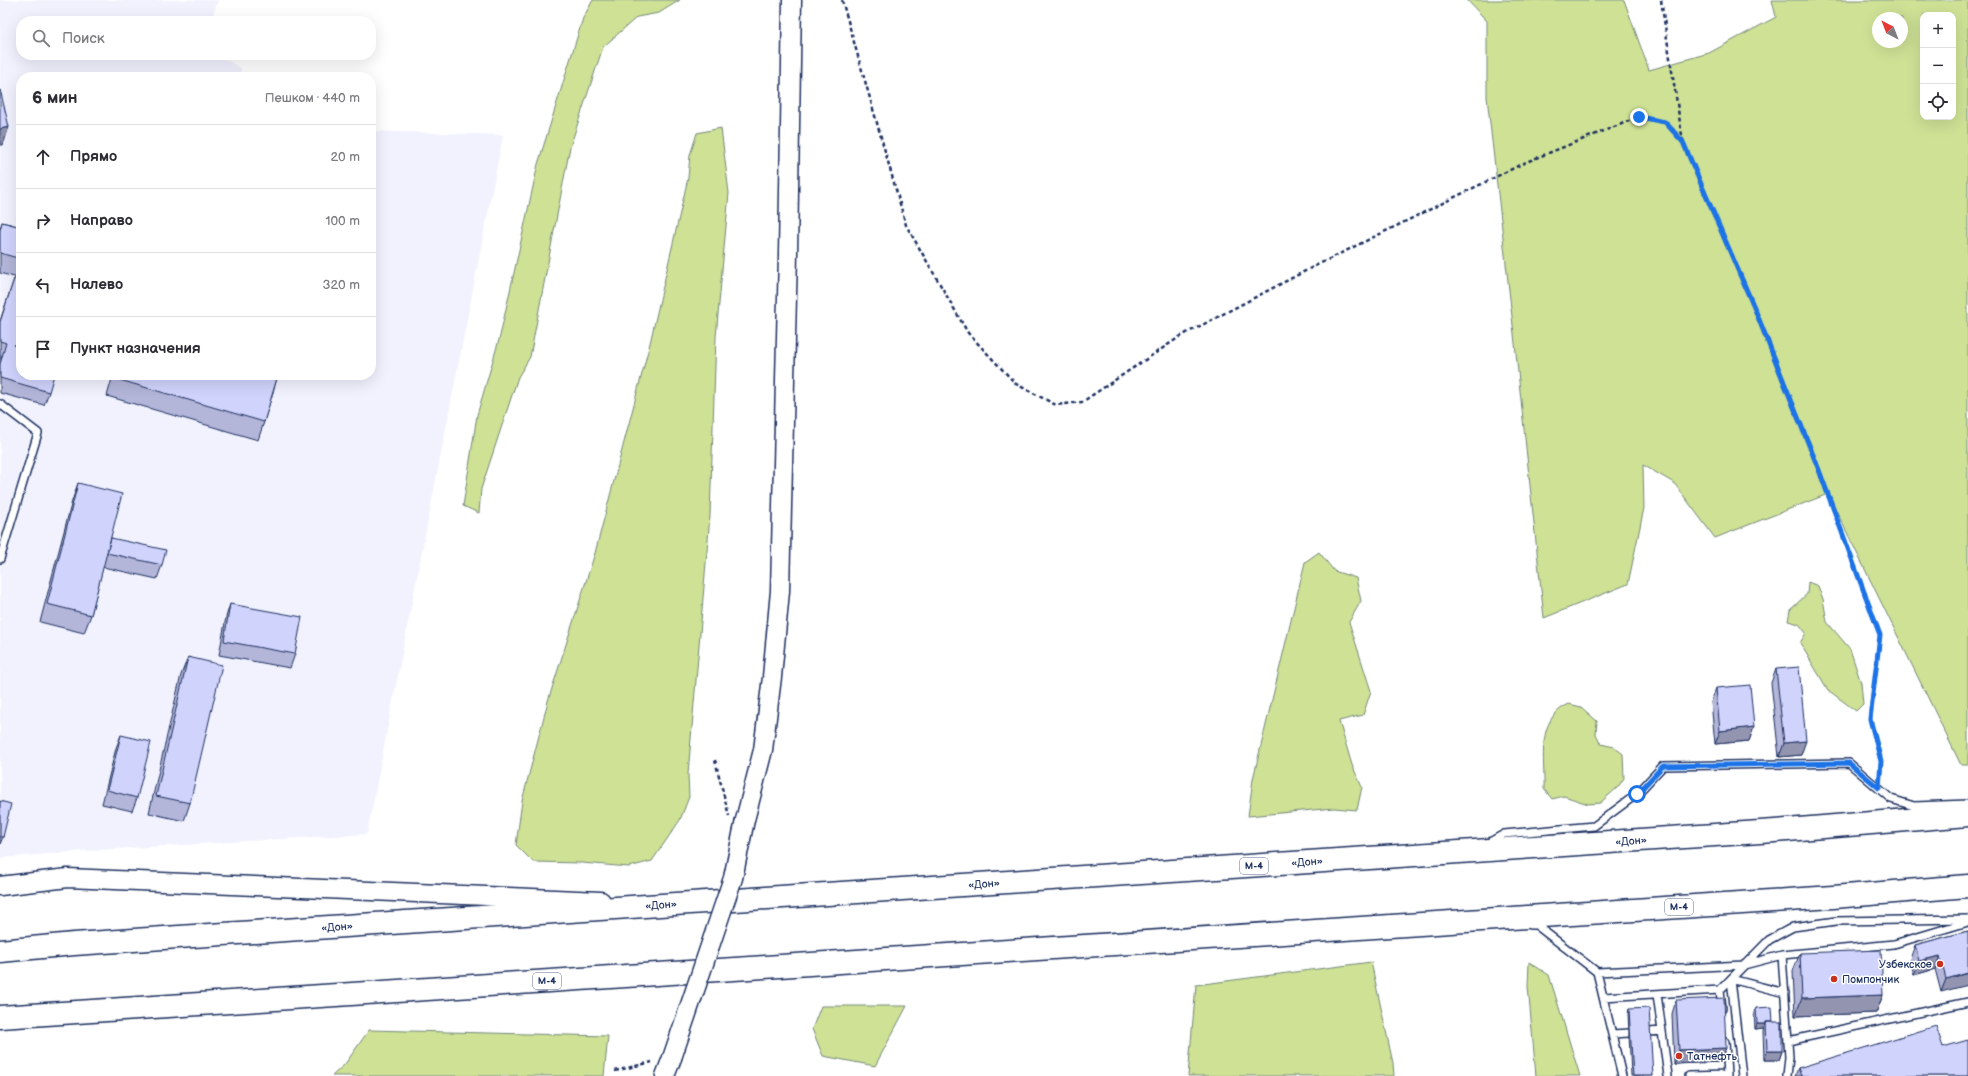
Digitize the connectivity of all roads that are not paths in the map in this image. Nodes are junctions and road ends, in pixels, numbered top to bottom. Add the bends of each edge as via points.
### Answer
1 (792, 0) edge
2 (0, 404) edge
3 (0, 559) edge
4 (1968, 804) edge
5 (1968, 815) edge
6 (1474, 851) junction
7 (0, 886) edge
8 (1968, 886) edge
9 (680, 904) junction
10 (1968, 920) edge
11 (1390, 925) junction
12 (0, 951) edge
13 (1782, 955) junction
14 (1744, 966) junction
15 (1597, 972) junction
16 (1731, 979) junction
17 (1720, 990) junction
18 (1785, 992) junction
19 (1657, 994) junction
20 (1603, 996) junction
21 (1968, 1002) edge
22 (1722, 1013) edge
23 (0, 1017) edge
24 (1662, 1031) junction
25 (1648, 1032) edge
26 (1629, 1033) edge
27 (1612, 1034) junction
28 (1724, 1036) edge
29 (1788, 1041) junction
30 (665, 1076) edge
31 (1622, 1076) edge
32 (1668, 1076) edge
33 (1689, 1076) edge
34 (1742, 1076) edge
35 (1787, 1076) edge

1 - 30 street, bridge via 780,591 772,677 762,750 733,878
2 - 3 lane via 38,433
4 - 6 lane via 1914,806 1891,799 1849,763 1663,766 1637,794 1594,826 1504,834
5 - 6 highway, «Дон» / М-4
6 - 9 highway, «Дон» / М-4
7 - 9 street via 68,878
8 - 11 highway, М-4
9 - 12 highway, «Дон» / М-4
10 - 13 lane via 1894,944
10 - 14 lane via 1836,921 1793,927 1769,940
11 - 15 lane via 1414,932 1536,925
11 - 23 highway, М-4
13 - 14 lane
13 - 18 lane
14 - 15 lane
14 - 16 lane
15 - 20 lane
16 - 17 lane
16 - 18 lane
16 - 34 lane
17 - 19 lane
17 - 22 lane
18 - 29 lane
19 - 20 lane
19 - 24 lane
20 - 27 lane
21 - 29 lane
24 - 25 lane
24 - 32 lane
26 - 27 lane
27 - 31 lane
28 - 33 lane via 1727,1075
29 - 35 lane

